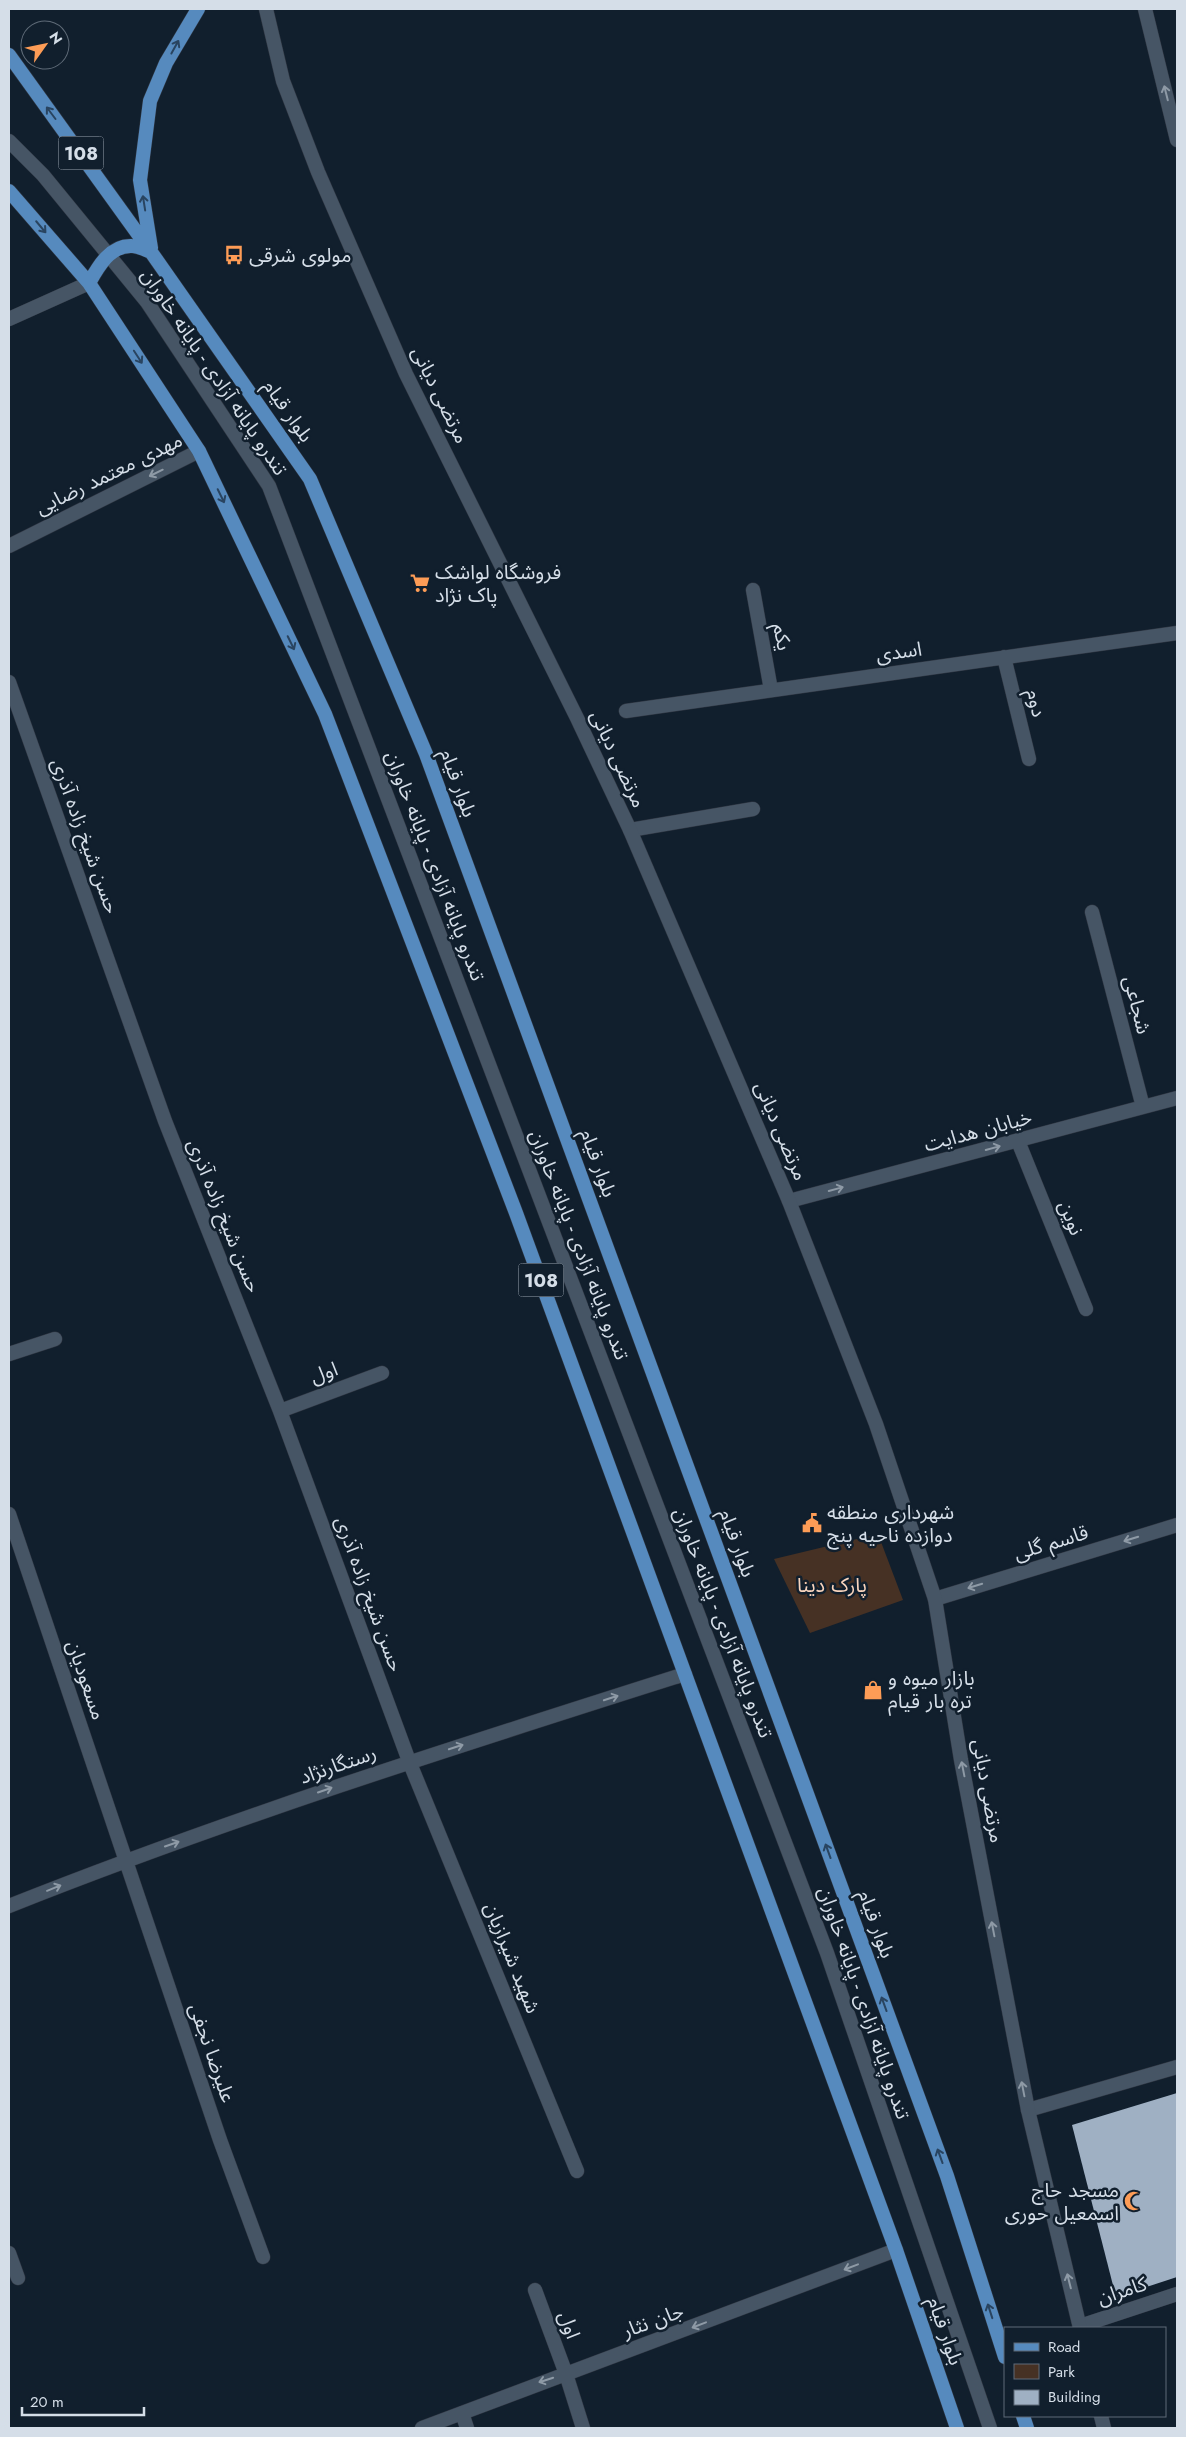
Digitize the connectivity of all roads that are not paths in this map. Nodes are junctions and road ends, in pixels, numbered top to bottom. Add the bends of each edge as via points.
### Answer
1 (198, 9) edge
2 (266, 9) edge
3 (1145, 9) edge
4 (9, 56) edge
5 (1177, 140) edge
6 (9, 141) edge
7 (9, 191) edge
8 (151, 252) junction
9 (89, 283) junction
10 (9, 319) edge
11 (199, 452) junction
12 (9, 546) edge
13 (753, 590) dead end
14 (1177, 633) edge
15 (1004, 657) junction
16 (9, 682) edge
17 (771, 690) junction
18 (626, 711) dead end
19 (1030, 759) dead end
20 (753, 809) dead end
21 (630, 830) junction
22 (1092, 912) dead end
23 (1177, 1098) edge
24 (1142, 1108) junction
25 (1018, 1141) junction
26 (789, 1201) junction
27 (1086, 1309) dead end
28 (55, 1339) dead end
29 (9, 1354) edge
30 (382, 1373) dead end
31 (280, 1411) junction
32 (9, 1514) edge
33 (1177, 1525) edge
34 (935, 1598) junction
35 (685, 1674) junction
36 (409, 1761) junction
37 (126, 1860) junction
38 (9, 1906) edge
39 (1177, 2067) edge
40 (1028, 2110) junction
41 (577, 2171) dead end
42 (896, 2250) junction
43 (9, 2253) edge
44 (263, 2257) dead end
45 (18, 2278) dead end
46 (535, 2290) dead end
47 (1177, 2294) edge
48 (1080, 2327) edge
49 (1004, 2354) edge
50 (566, 2374) junction
51 (462, 2413) junction
52 (422, 2428) edge
53 (467, 2428) edge
54 (583, 2428) edge
55 (957, 2428) edge
56 (990, 2428) edge

8 -> 1 main road via 140,180 150,101 166,63
2 - 21 street, مرتضی دیانی via 284,81 314,163 402,365 578,718
5 -> 3 street
8 -> 4 main road, بلوار قیام / 108
6 - 56 street, تندرو پایانه آزادی - پایانه خاوران via 43,175 147,302 269,486 827,1953
7 -> 9 main road, بلوار قیام / 108
8 - 9 main road via 132,246 113,251 100,264
49 -> 8 main road, بلوار قیام / 108 via 947,2176 426,754 310,479
9 - 10 street
9 -> 11 main road, بلوار قیام / 108
11 -> 12 street, مهدی معتمد رضایی
11 -> 35 main road, بلوار قیام / 108 via 325,714 516,1213
13 - 17 street, یکم
14 - 15 street, اسدی
15 - 17 street, اسدی
15 - 19 street, دوم
16 - 31 street, حسن شیخ زاده آذری via 165,1122
17 - 18 street, اسدی
20 - 21 street
21 - 26 street, مرتضی دیانی
22 - 24 street, شجاعی
23 - 24 street, خیابان‌ هدایت
24 - 25 street, خیابان‌ هدایت
26 -> 25 street, خیابان‌ هدایت
25 - 27 street, نوین
26 - 34 street, مرتضی دیانی via 876,1424
28 - 29 street
30 - 31 street, اول
31 - 36 street, حسن شیخ زاده آذری
32 - 37 street, مسعودیان
33 -> 34 street, قاسم گلی
40 -> 34 street, مرتضی دیانی via 963,1770
36 -> 35 street, رستگارنژاد
35 - 42 main road, بلوار قیام / 108
37 -> 36 street, رستگارنژاد
36 - 41 street, شهید شیرازیان
38 -> 37 street, رستگارنژاد
37 - 44 street, علیرضا نجفی
39 - 40 street
48 -> 40 street, مرتضی دیانی
42 -> 50 street, جان نثار
42 - 55 main road, بلوار قیام / 108
43 - 45 street
46 - 50 street, اول
47 - 48 street, کامران
50 -> 51 street, جان نثار
50 - 54 street, اول
51 - 52 street, جان نثار
51 - 53 street

